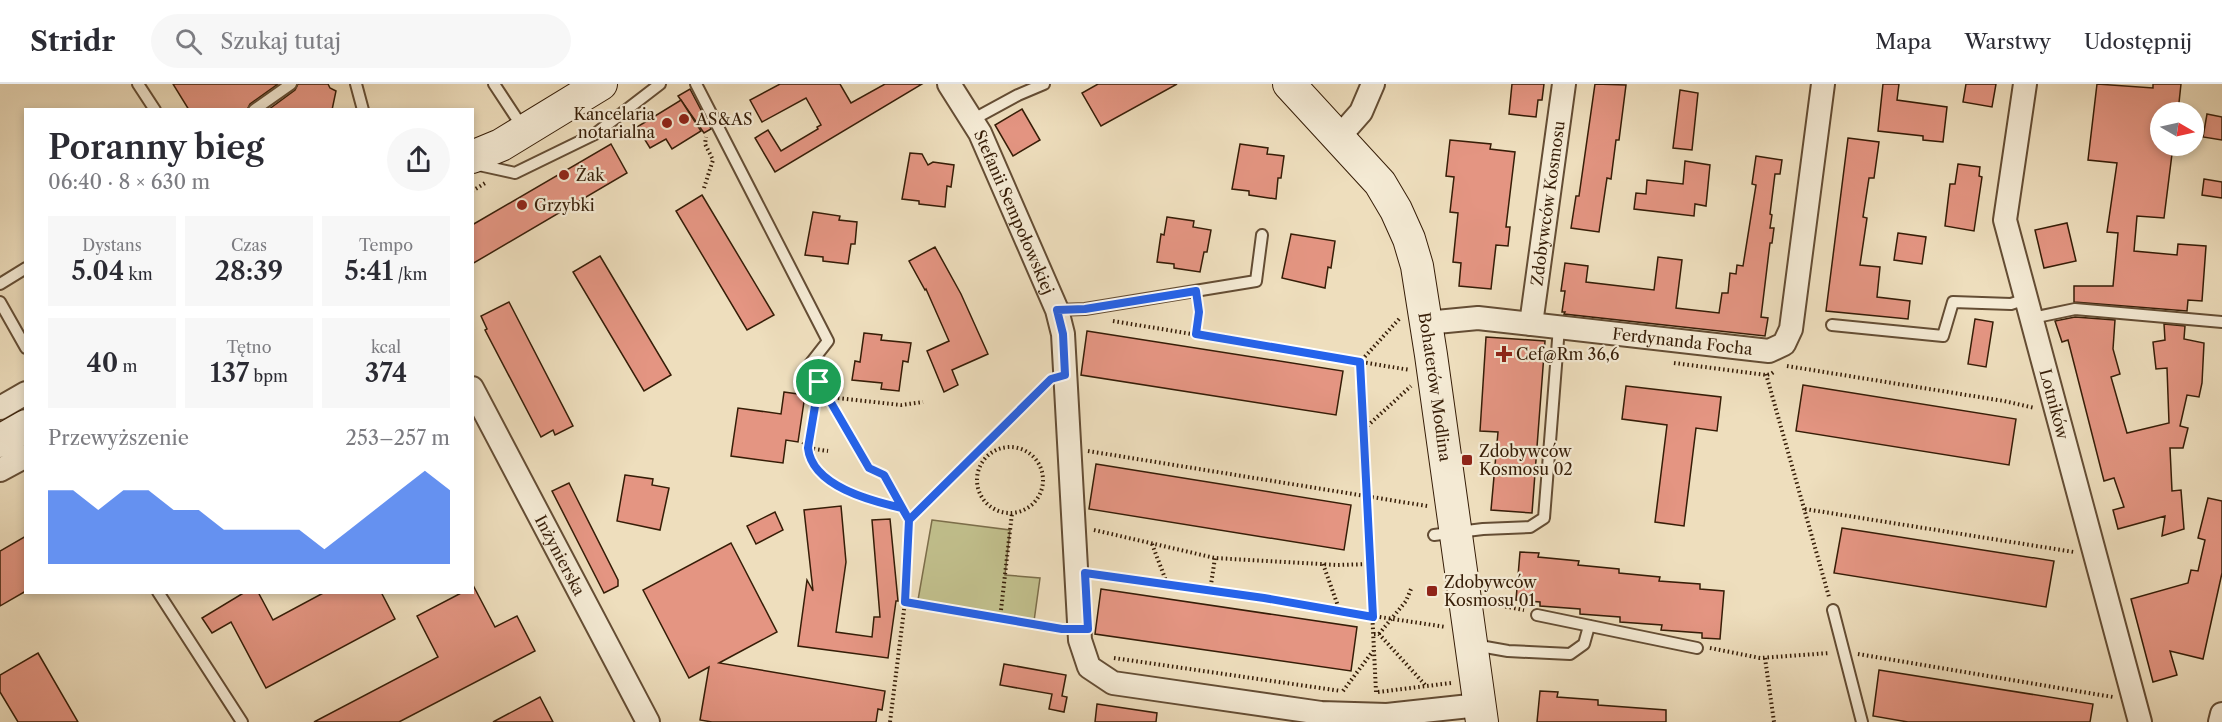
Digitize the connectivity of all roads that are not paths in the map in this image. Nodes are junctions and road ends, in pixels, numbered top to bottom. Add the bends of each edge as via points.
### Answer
1 (138, 84) edge
2 (291, 84) edge
3 (356, 84) edge
4 (494, 84) edge
5 (602, 84) edge
6 (660, 84) edge
7 (696, 84) edge
8 (949, 84) edge
9 (1044, 84) edge
10 (1289, 84) edge
11 (1373, 84) edge
12 (1564, 84) edge
13 (1823, 84) edge
14 (2025, 84) edge
15 (154, 108) edge
16 (257, 108) edge
17 (365, 108) edge
18 (972, 120) junction
19 (1339, 137) junction
20 (486, 164) edge
21 (1262, 234) dead end
22 (24, 269) edge
23 (0, 285) edge
24 (0, 302) edge
25 (2029, 308) junction
26 (1057, 310) junction
27 (1416, 318) junction
28 (2222, 322) edge
29 (1531, 324) junction
30 (1832, 325) dead end
31 (1559, 327) junction
32 (24, 344) edge
33 (810, 364) road end
34 (474, 392) edge
35 (24, 394) edge
36 (0, 408) edge
37 (24, 427) edge
38 (0, 441) edge
39 (24, 457) edge
40 (0, 470) edge
41 (1444, 534) junction
42 (159, 594) edge
43 (1833, 610) road end
44 (1537, 615) road end
45 (1589, 626) junction
46 (1459, 636) junction
47 (1697, 648) road end
48 (1480, 713) edge
49 (2222, 714) edge
50 (242, 722) edge
51 (648, 722) edge
52 (1862, 722) edge
53 (2140, 722) edge
54 (2220, 722) edge

1 - 15 lane
2 - 16 lane
3 - 17 lane
4 - 20 lane
5 - 20 main road
6 - 20 lane via 595,134 515,173
7 - 33 lane via 828,341
8 - 18 street, Stefanii Sempołowskiej
9 - 18 lane
10 - 19 main road, Bohaterów Modlina
11 - 19 street via 1361,112
12 - 29 street, Zdobywców Kosmosu
13 - 31 street, Ferdynanda Focha via 1791,329 1784,344 1769,351
14 - 25 street, Lotników via 2005,220
18 - 26 street, Stefanii Sempołowskiej
19 - 27 main road, Bohaterów Modlina via 1380,183 1409,239 1417,266
21 - 26 lane via 1256,281 1085,309
22 - 23 lane
24 - 32 lane
25 - 28 lane
25 - 30 lane via 1953,302 1943,336
25 - 53 street, Lotników
26 - 48 street, Stefanii Sempołowskiej via 1063,334 1080,640 1089,667 1113,683 1321,713
27 - 29 street, Ferdynanda Focha via 1478,318
27 - 41 main road, Bohaterów Modlina
29 - 31 street, Ferdynanda Focha
31 - 41 lane via 1544,518 1530,527
34 - 51 street, Inżynierska
35 - 36 street
37 - 38 main road
39 - 40 street
41 - 46 main road, Bohaterów Modlina
42 - 50 lane
43 - 52 lane
44 - 45 lane
45 - 46 lane via 1584,644 1570,654 1508,651
45 - 47 lane
46 - 48 main road, Bohaterów Modlina
49 - 54 street

